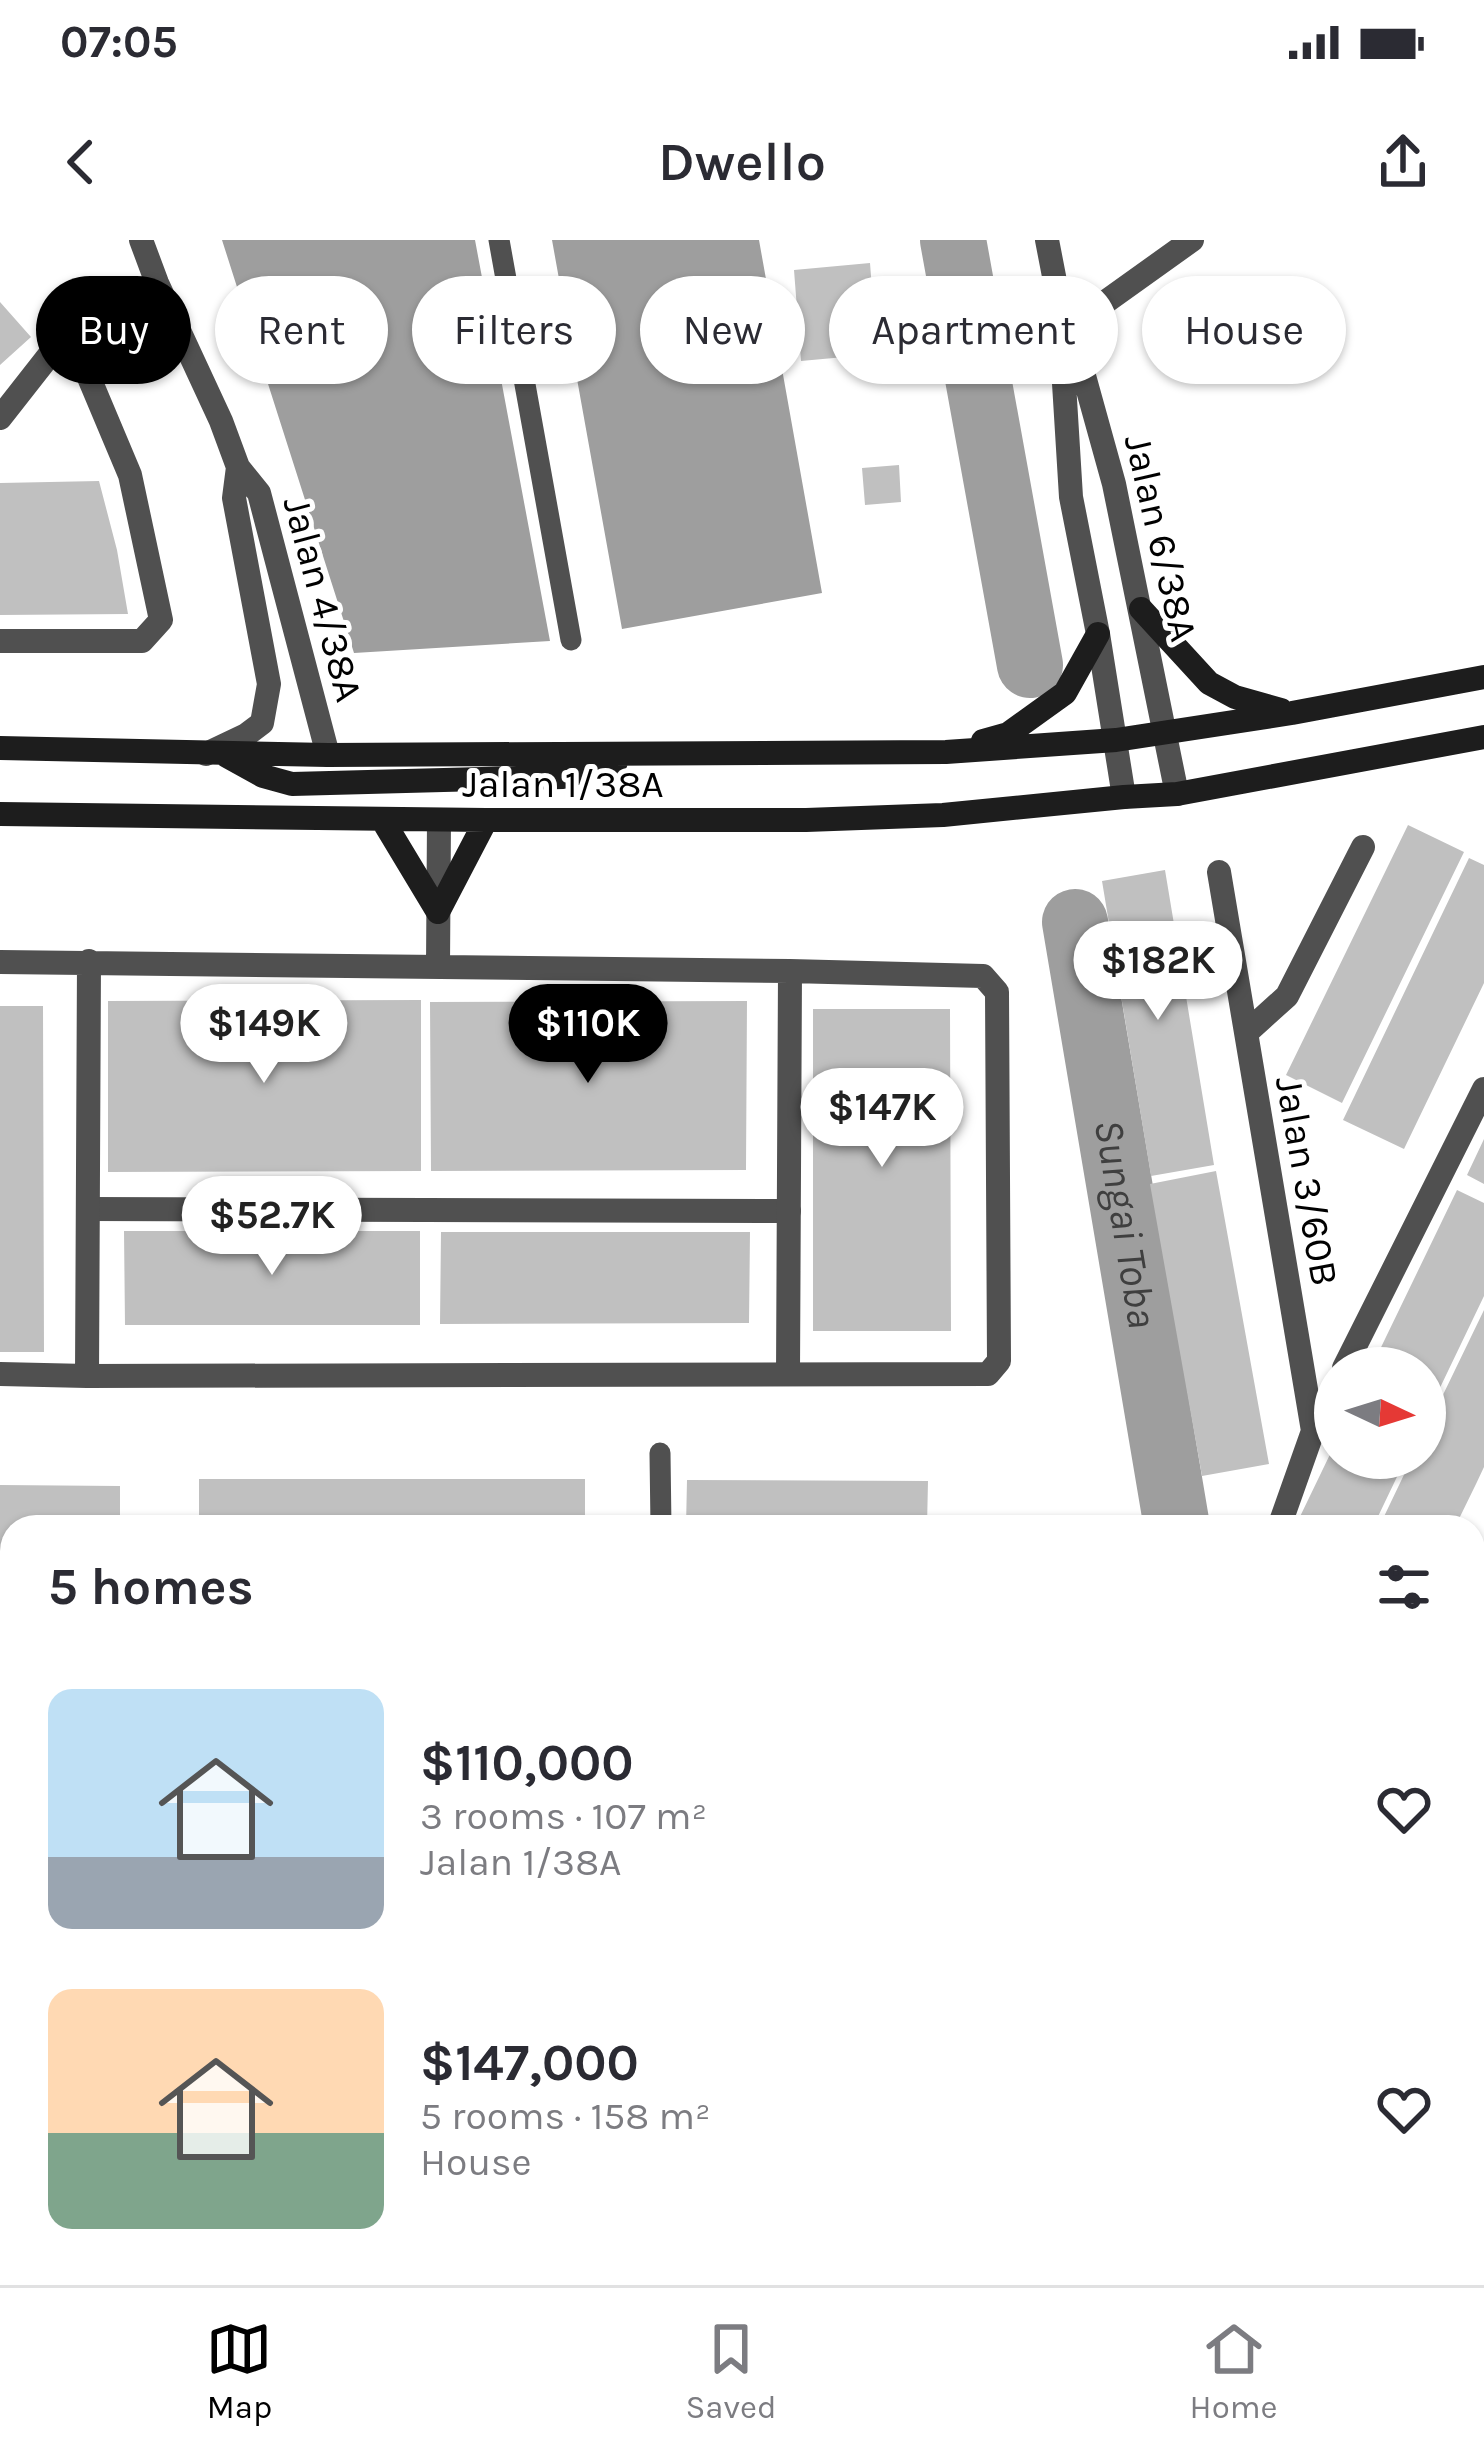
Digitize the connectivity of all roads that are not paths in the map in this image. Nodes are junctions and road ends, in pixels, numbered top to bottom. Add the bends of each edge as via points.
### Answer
1 (140, 240) edge
2 (499, 240) edge
3 (1048, 240) edge
4 (1192, 240) edge
5 (154, 276) edge
6 (1055, 276) edge
7 (1118, 293) edge
8 (191, 356) edge
9 (36, 372) edge
10 (92, 384) edge
11 (1067, 384) edge
12 (1083, 384) edge
13 (0, 418) edge
14 (238, 467) junction
15 (1141, 609) junction
16 (1098, 634) junction
17 (571, 640) dead end
18 (0, 641) edge
19 (1484, 677) edge
20 (1292, 713) junction
21 (1167, 732) junction
22 (1484, 737) edge
23 (1116, 740) junction
24 (0, 748) edge
25 (649, 752) junction
26 (946, 752) junction
27 (216, 754) junction
28 (328, 755) junction
29 (439, 780) junction
30 (1178, 794) junction
31 (1124, 796) junction
32 (0, 814) edge
33 (382, 819) junction
34 (439, 820) junction
35 (486, 820) junction
36 (1363, 847) dead end
37 (1219, 872) dead end
38 (438, 912) junction
39 (89, 961) junction
40 (0, 962) edge
41 (438, 965) junction
42 (790, 971) junction
43 (1246, 1033) junction
44 (1484, 1089) edge
45 (88, 1209) junction
46 (789, 1211) junction
47 (1355, 1347) edge
48 (0, 1374) edge
49 (788, 1375) junction
50 (87, 1376) junction
51 (1314, 1426) edge
52 (1312, 1430) junction
53 (660, 1453) dead end
54 (661, 1515) edge
55 (1283, 1515) edge

1 - 5 street, Jalan 4/38A
2 - 17 lane
3 - 6 street, Jalan 6/38A
4 - 7 street
8 - 14 street, Jalan 4/38A
9 - 13 street
10 - 18 street via 130,475 160,620 142,641
11 - 16 street, Jalan 6/38A via 1070,497
12 - 15 street, Jalan 6/38A
14 - 27 street, Jalan 4/38A via 234,498 269,683 262,723
14 - 28 street, Jalan 4/38A via 259,493
15 - 20 main road via 1209,682
15 - 21 street, Jalan 6/38A
16 - 23 street, Jalan 6/38A
16 - 26 main road via 1065,692 1008,734
19 - 20 main road, Jalan 1/38A
20 - 21 main road, Jalan 1/38A
21 - 23 main road, Jalan 1/38A
21 - 30 street, Jalan 6/38A
22 - 30 main road, Jalan 1/38A
23 - 26 main road, Jalan 1/38A
23 - 31 street, Jalan 6/38A
24 - 27 main road, Jalan 1/38A
25 - 26 main road, Jalan 1/38A
25 - 28 main road, Jalan 1/38A
25 - 29 main road via 563,777
27 - 28 main road, Jalan 1/38A
27 - 29 main road via 292,784
29 - 34 main road
30 - 31 main road, Jalan 1/38A
31 - 35 main road, Jalan 1/38A via 943,815
32 - 33 main road, Jalan 1/38A
33 - 34 main road, Jalan 1/38A
33 - 38 main road
34 - 35 main road, Jalan 1/38A
34 - 38 street
35 - 38 main road
36 - 43 street via 1287,996
37 - 43 street, Jalan 3/60B
38 - 41 street
39 - 40 street
39 - 41 street
39 - 45 street
41 - 42 street
42 - 46 street
42 - 49 street via 983,976 997,992 999,1361 988,1374
43 - 52 street, Jalan 3/60B
44 - 47 street
45 - 46 street
45 - 50 street
46 - 49 street
48 - 50 street
49 - 50 street
51 - 52 street
52 - 55 street
53 - 54 lane

